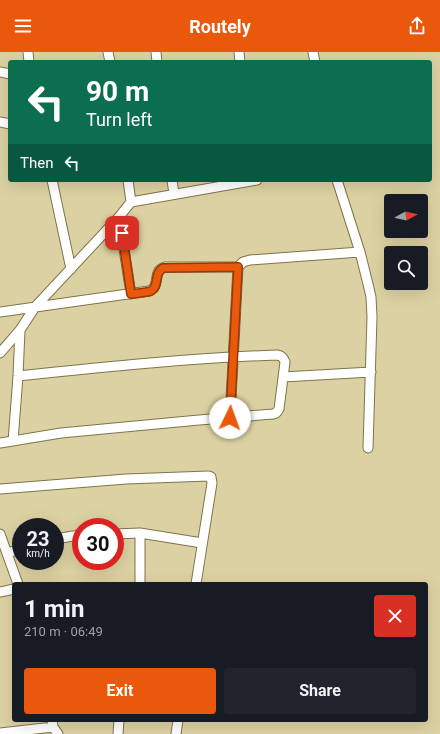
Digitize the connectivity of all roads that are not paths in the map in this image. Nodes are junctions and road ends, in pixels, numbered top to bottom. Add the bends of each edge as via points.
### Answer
1 (52, 182) edge
2 (128, 182) edge
3 (172, 182) edge
4 (242, 182) edge
5 (338, 182) edge
6 (174, 194) junction
7 (131, 202) junction
8 (119, 218) junction
9 (360, 252) junction
10 (238, 267) junction
11 (71, 269) junction
12 (131, 294) junction
13 (35, 307) junction
14 (0, 312) edge
15 (20, 330) junction
16 (0, 353) edge
17 (233, 357) junction
18 (371, 372) junction
19 (18, 376) junction
20 (284, 377) junction
21 (230, 418) junction
22 (13, 441) junction
23 (0, 443) edge
24 (368, 448) dead end
25 (0, 489) edge
26 (140, 533) junction
27 (0, 534) edge
28 (124, 534) edge
29 (202, 543) junction
30 (12, 551) edge
31 (6, 553) junction
32 (17, 582) edge
33 (140, 582) edge
34 (196, 582) edge
35 (12, 589) edge
36 (0, 592) edge
37 (119, 722) edge
38 (178, 722) edge
39 (54, 727) edge
40 (0, 733) edge
41 (118, 734) edge
42 (176, 734) edge

1 - 11 street
2 - 7 street
3 - 6 street
4 - 6 street
5 - 9 street
6 - 7 street
7 - 8 street
8 - 11 street
8 - 12 street
9 - 10 street via 250,260
9 - 18 street via 371,297
10 - 12 street via 163,268 158,272 152,290
10 - 17 street
11 - 13 street
12 - 13 street
13 - 14 street
13 - 15 street
15 - 16 street
15 - 19 street
17 - 19 street
17 - 20 street via 282,356
17 - 21 street
18 - 20 street
18 - 24 street
19 - 22 street
20 - 21 street via 279,409 276,413
21 - 22 street via 191,420
22 - 23 street
25 - 29 street via 126,479 209,476 212,483
26 - 28 street
26 - 29 street
26 - 33 street
27 - 31 street
29 - 34 street
30 - 31 street
31 - 32 street
35 - 36 street
37 - 41 street
38 - 42 street
39 - 40 street

